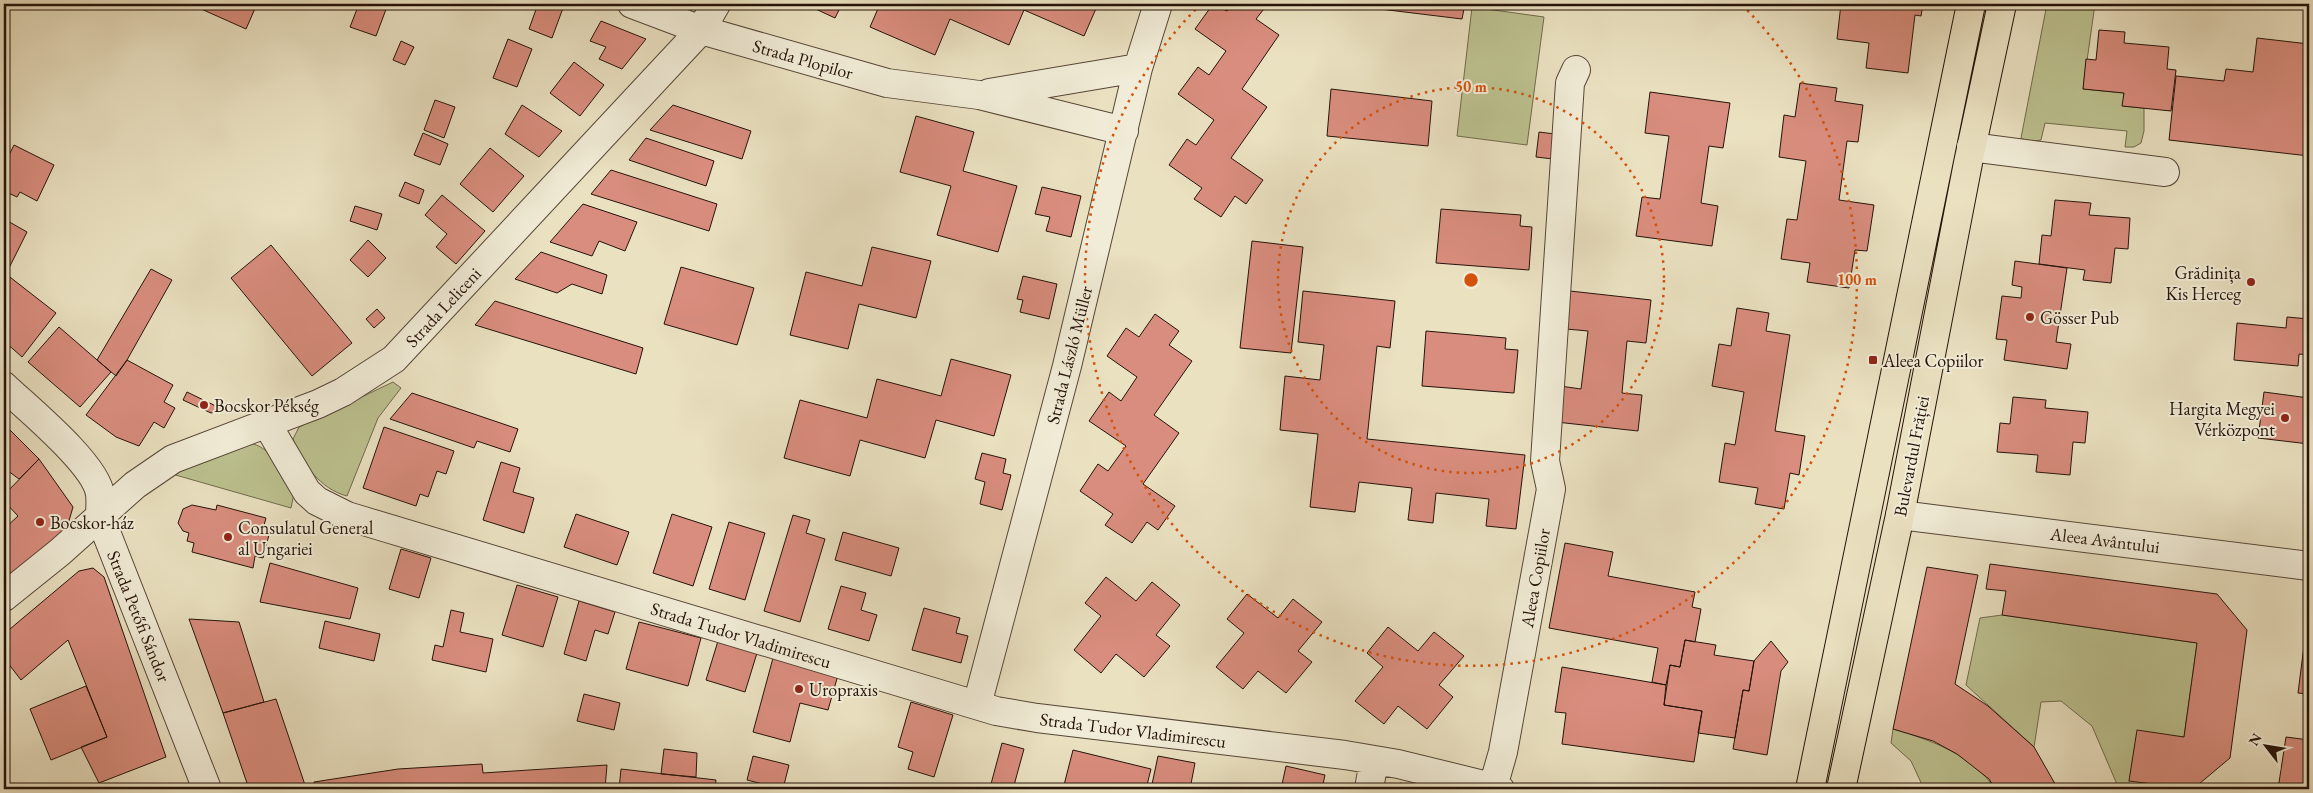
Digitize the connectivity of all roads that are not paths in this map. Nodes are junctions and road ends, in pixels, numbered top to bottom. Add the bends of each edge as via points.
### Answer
1 (632, 4) edge
2 (716, 4) edge
3 (1158, 4) edge
4 (1971, 4) edge
5 (2002, 4) edge
6 (701, 30) junction
7 (1138, 68) junction
8 (1576, 70) dead end
9 (979, 95) junction
10 (1124, 131) junction
11 (1971, 147) junction
12 (2165, 172) dead end
13 (4, 386) edge
14 (267, 424) junction
15 (1900, 515) junction
16 (100, 517) junction
17 (2309, 566) edge
18 (4, 597) edge
19 (977, 705) junction
20 (1374, 760) junction
21 (1497, 788) edge
22 (207, 789) edge
23 (1369, 789) edge
24 (1810, 789) edge
25 (1841, 789) edge

1 - 6 street, Strada Plopilor
2 - 6 street, Strada Leliceni
3 - 7 street, Strada László Müller
4 - 24 main road, Bulevardul Frăției
5 - 11 main road, Bulevardul Frăției
6 - 9 street, Strada Plopilor via 886,84
6 - 14 street, Strada Leliceni via 394,359 343,392
7 - 9 street
7 - 10 street, Strada László Müller
8 - 21 street, Aleea Copiilor via 1570,83 1544,461 1551,489
9 - 10 street
10 - 19 street, Strada László Müller via 1067,366
11 - 12 street
11 - 15 main road, Bulevardul Frăției
13 - 16 street, Strada Petőfi Sándor via 83,462 100,493
14 - 16 street, Strada Leliceni via 172,459 135,485
14 - 19 street, Strada Tudor Vladimirescu via 307,492 317,502 347,516
15 - 17 street, Aleea Avântului
15 - 25 main road, Bulevardul Frăției
16 - 18 street, Strada Leliceni
16 - 22 street, Strada Petőfi Sándor
19 - 20 street, Strada Tudor Vladimirescu via 1037,718
20 - 21 street, Strada Tudor Vladimirescu
20 - 23 street

